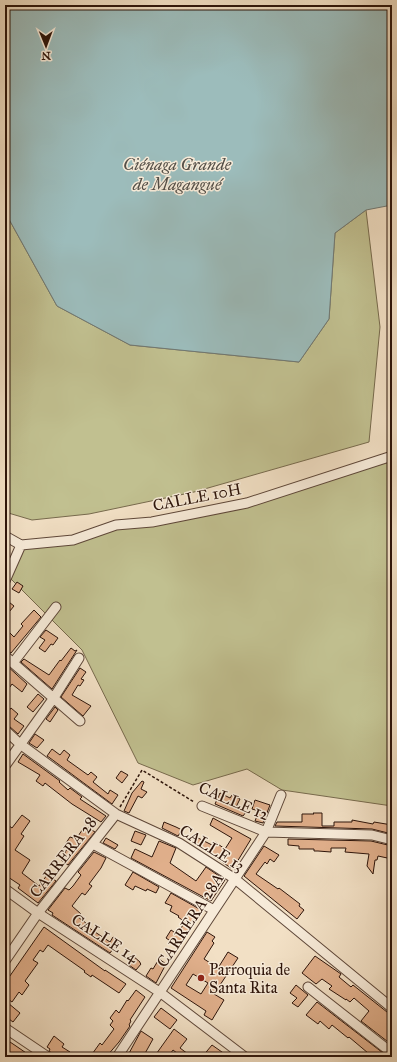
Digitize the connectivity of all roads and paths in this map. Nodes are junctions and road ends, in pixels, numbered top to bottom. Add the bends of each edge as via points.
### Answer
1 (392, 456) edge
2 (5, 536) edge
3 (21, 545) junction
4 (8, 568) edge
5 (5, 581) edge
6 (56, 607) dead end
7 (5, 656) edge
8 (79, 658) dead end
9 (13, 663) junction
10 (53, 699) junction
11 (80, 721) dead end
12 (5, 730) edge
13 (20, 744) junction
14 (5, 766) edge
15 (142, 770) joint
16 (281, 795) dead end
17 (202, 806) joint
18 (116, 814) junction
19 (266, 832) junction
20 (392, 840) edge
21 (93, 844) junction
22 (235, 878) junction
23 (5, 889) edge
24 (214, 910) junction
25 (38, 913) junction
26 (5, 961) edge
27 (308, 987) dead end
28 (160, 993) junction
29 (392, 1008) edge
30 (5, 1028) edge
31 (392, 1053) edge
32 (48, 1057) edge
33 (117, 1057) edge
34 (245, 1057) edge
35 (389, 1057) edge

1 - 3 street, CALLE 10H via 247,503 152,522 116,525 73,540
2 - 3 street
3 - 4 street
4 - 5 street
6 - 9 street
7 - 9 street
8 - 10 street
9 - 10 street
10 - 11 street
10 - 13 street
12 - 13 street, CALLE 13
13 - 14 street
13 - 18 street, CALLE 13
15 - 17 path, CALLE 12
15 - 18 path, CARRERA 28
16 - 19 street, CARRERA 28A
17 - 19 street, CALLE 12
18 - 21 street, CARRERA 28
18 - 22 street, CALLE 13 via 179,843
19 - 20 street, CALLE 12 via 372,835
19 - 22 street, CARRERA 28A
21 - 24 street
21 - 25 street, CARRERA 28
22 - 24 street, CARRERA 28A
22 - 29 street, CALLE 13
23 - 25 street, CALLE 14
24 - 28 street, CARRERA 28A
25 - 26 street, CARRERA 28
25 - 28 street, CALLE 14
27 - 31 street
28 - 33 street, CARRERA 28A
28 - 34 street, CALLE 14
30 - 32 street
31 - 35 street

